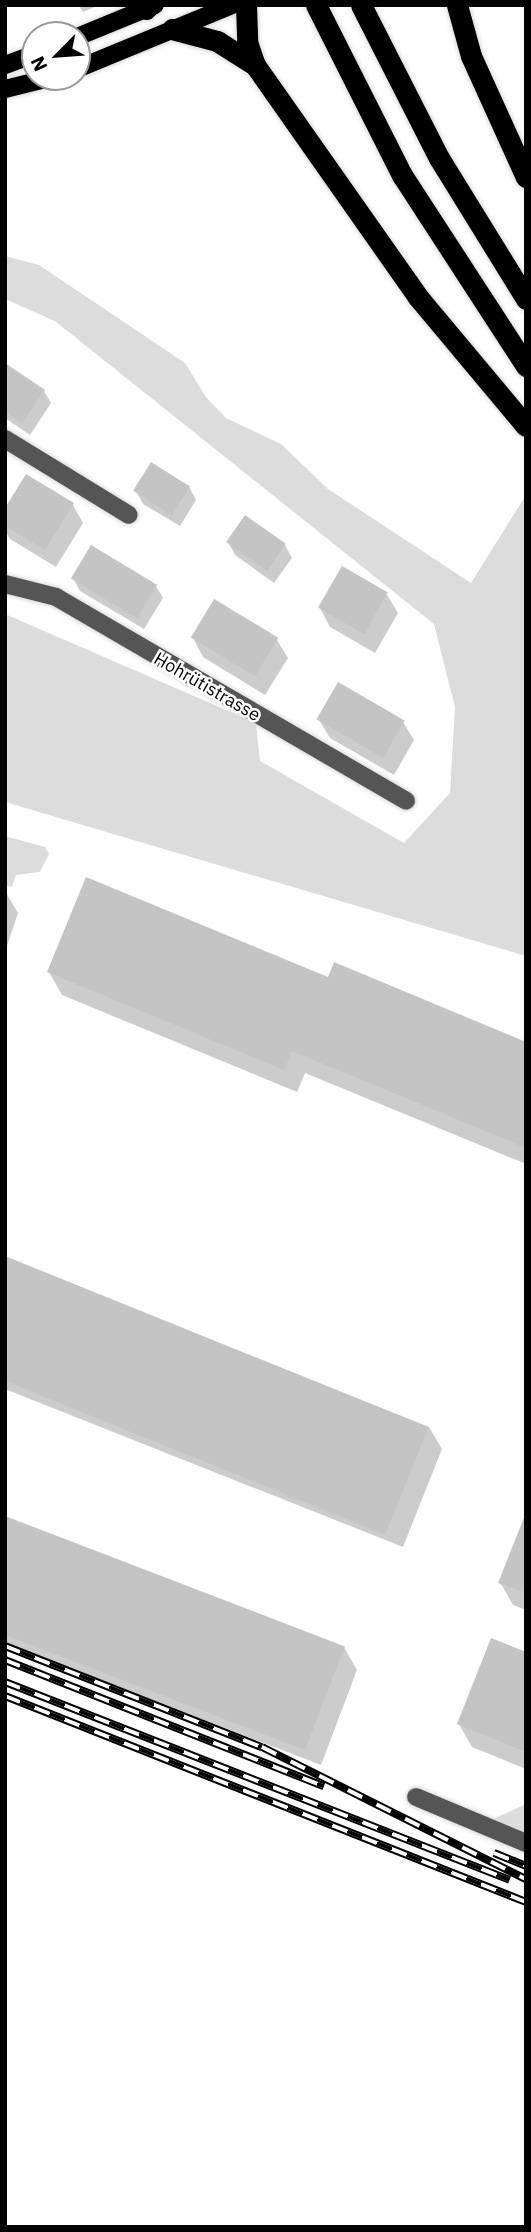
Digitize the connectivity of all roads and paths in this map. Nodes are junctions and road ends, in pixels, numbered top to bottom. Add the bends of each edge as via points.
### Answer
1 (232, 5) edge
2 (246, 5) edge
3 (316, 5) edge
4 (361, 5) edge
5 (457, 5) edge
6 (150, 7) edge
7 (172, 29) junction
8 (91, 31) edge
9 (91, 63) edge
10 (254, 65) junction
11 (526, 177) edge
12 (526, 299) edge
13 (526, 366) edge
14 (526, 426) edge
15 (5, 439) edge
16 (129, 515) dead end
17 (5, 584) edge
18 (406, 801) dead end
19 (416, 1797) dead end
20 (526, 1843) edge

1 - 7 main road
2 - 10 highway via 247,42
3 - 13 highway via 402,175
4 - 12 highway via 439,158
5 - 11 highway via 471,56
6 - 8 main road
7 - 9 main road
7 - 10 highway via 217,41
10 - 14 highway via 418,297
15 - 16 street
17 - 18 street, Hohrütistrasse via 56,597
19 - 20 street

